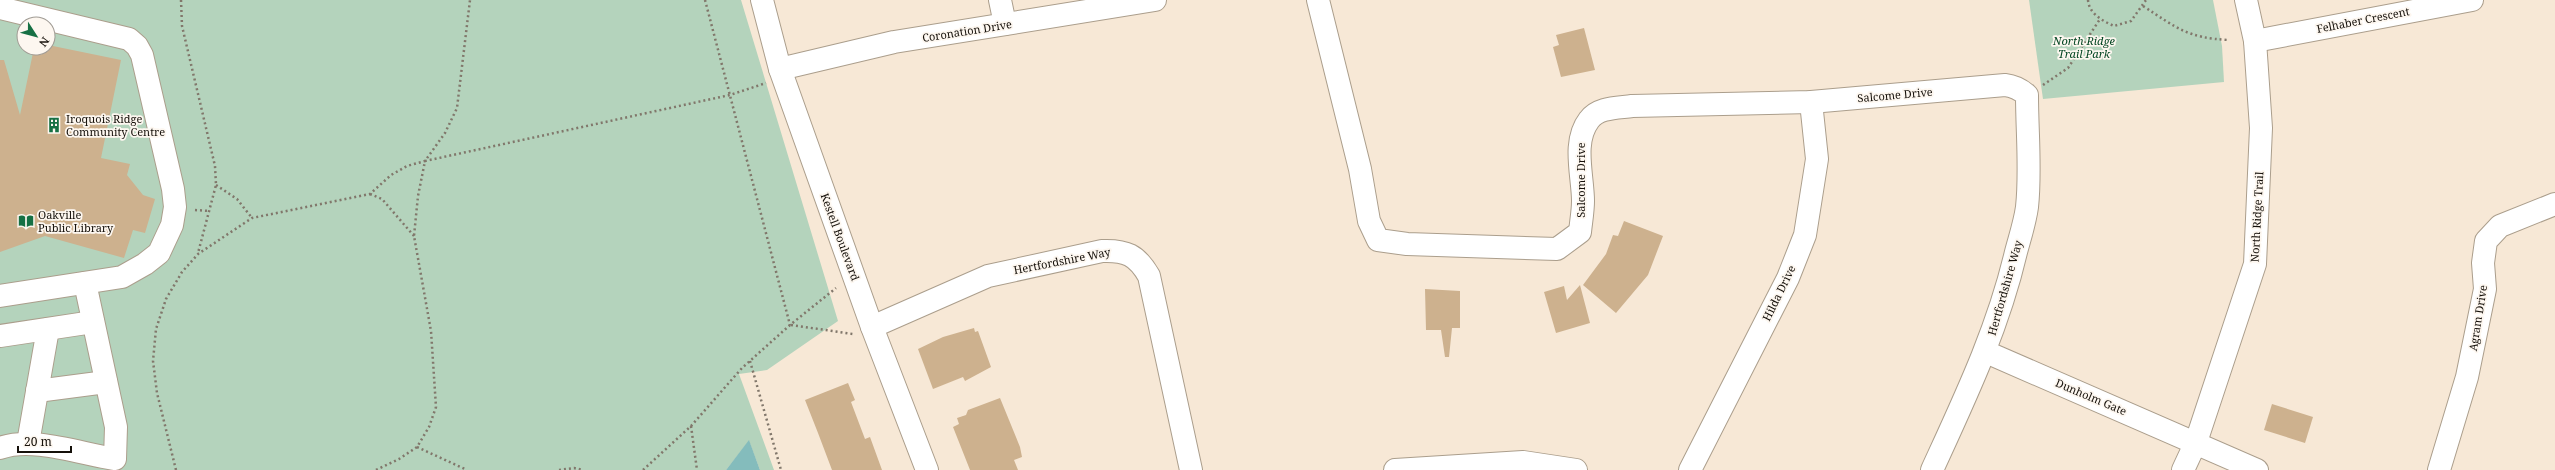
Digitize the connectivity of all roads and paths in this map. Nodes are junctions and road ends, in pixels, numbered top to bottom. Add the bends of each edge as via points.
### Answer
1 (181, 0) edge
2 (470, 0) edge
3 (705, 0) edge
4 (762, 0) edge
5 (1000, 0) edge
6 (1155, 0) edge
7 (1318, 0) edge
8 (2088, 0) edge
9 (2146, 0) edge
10 (2246, 0) edge
11 (2472, 0) edge
12 (2143, 6) junction
13 (0, 8) edge
14 (2100, 19) junction
15 (1005, 24) junction
16 (2229, 40) dead end
17 (2255, 41) junction
18 (774, 75) junction
19 (730, 95) junction
20 (2027, 95) junction
21 (1811, 102) junction
22 (425, 161) junction
23 (216, 185) junction
24 (370, 194) junction
25 (2555, 204) edge
26 (252, 218) junction
27 (414, 236) junction
28 (198, 254) junction
29 (85, 283) junction
30 (836, 288) dead end
31 (0, 296) edge
32 (93, 322) junction
33 (790, 325) junction
34 (48, 329) junction
35 (862, 330) junction
36 (0, 336) edge
37 (1986, 352) junction
38 (750, 361) junction
39 (106, 382) junction
40 (37, 391) junction
41 (691, 426) junction
42 (2196, 442) junction
43 (28, 443) junction
44 (417, 447) junction
45 (0, 448) edge
46 (176, 470) edge
47 (376, 470) edge
48 (467, 470) edge
49 (559, 470) edge
50 (583, 470) edge
51 (643, 470) edge
52 (697, 470) edge
53 (781, 470) edge
54 (927, 470) edge
55 (1190, 470) edge
56 (1396, 470) edge
57 (1576, 470) edge
58 (1690, 470) edge
59 (1932, 470) edge
60 (2183, 470) edge
61 (2257, 470) edge
62 (2439, 470) edge

1 - 23 path via 182,26 212,150
2 - 22 path via 457,108 445,133
3 - 19 path
4 - 18 street, Kestell Boulevard
5 - 15 street
6 - 15 street, Coronation Drive
7 - 21 street, Salcome Drive via 1360,169 1369,221 1378,240 1407,244 1557,249 1580,232 1583,202 1580,152 1582,134 1589,119 1603,110 1632,106
8 - 14 path via 2092,11
9 - 12 path
10 - 17 street, North Ridge Trail
11 - 17 street, Felhaber Crescent
12 - 14 path via 2131,21 2122,24 2114,26
12 - 16 path via 2186,33 2203,39
13 - 29 street via 129,39 142,55 173,189 172,225 159,253 145,264 122,277
14 - 20 path via 2068,68
15 - 18 street, Coronation Drive via 894,42
17 - 42 street, North Ridge Trail via 2261,128 2255,264
18 - 19 path
18 - 35 street, Kestell Boulevard
19 - 22 path
19 - 33 path
20 - 21 street, Salcome Drive via 2017,88 2005,85
20 - 37 street, Hertfordshire Way via 2027,208 2000,311
21 - 58 street, Hilda Drive via 1817,159 1806,235 1788,278
22 - 24 path via 407,166 391,175
22 - 27 path
23 - 26 path via 237,199
23 - 28 path
24 - 26 path
24 - 27 path via 387,204
25 - 62 street, Agram Drive via 2500,226 2486,240 2483,263 2484,288 2467,378
26 - 28 path
27 - 44 path via 431,331 436,406 429,427
28 - 46 path via 182,272 166,299 156,329 153,361 157,393
29 - 31 street
29 - 32 street
30 - 33 path
32 - 34 street
32 - 39 street
33 - 35 path
33 - 38 path
34 - 36 street
34 - 40 street
35 - 54 street, Kestell Boulevard
35 - 55 street, Hertfordshire Way via 988,276 1102,251 1121,250 1141,262 1150,276
37 - 42 street, Dunholm Gate
37 - 59 street, Hertfordshire Way
38 - 41 path
38 - 53 path
39 - 40 street
39 - 43 street via 116,427 115,459
40 - 43 street
41 - 51 path
41 - 52 path
42 - 60 street, North Ridge Trail
42 - 61 street, Dunholm Gate
43 - 45 street via 13,443
44 - 47 path
44 - 48 path
49 - 50 path
56 - 57 street via 1523,462

